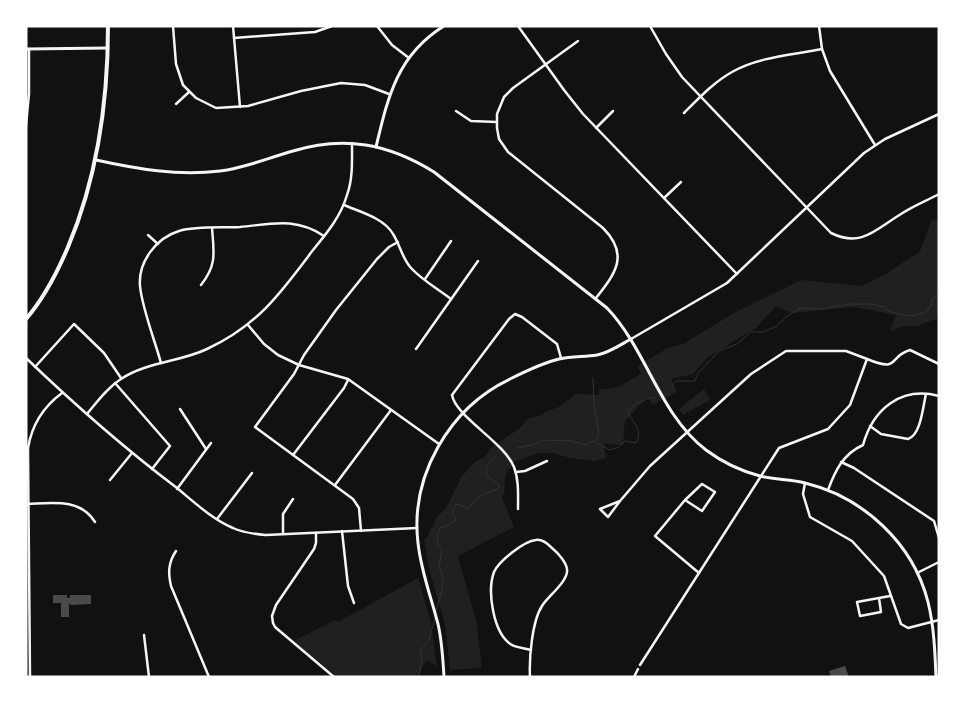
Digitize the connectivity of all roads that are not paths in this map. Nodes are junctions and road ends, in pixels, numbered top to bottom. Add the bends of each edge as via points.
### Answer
1 (108, 26) edge
2 (173, 26) edge
3 (233, 26) edge
4 (332, 26) edge
5 (377, 26) edge
6 (444, 26) edge
7 (518, 26) edge
8 (650, 26) edge
9 (819, 26) edge
10 (234, 38) junction
11 (578, 42) dead end
12 (108, 48) junction
13 (28, 49) edge
14 (822, 49) junction
15 (409, 58) junction
16 (545, 65) junction
17 (189, 92) junction
18 (389, 94) junction
19 (700, 98) junction
20 (176, 104) dead end
21 (240, 107) junction
22 (456, 111) dead end
23 (613, 111) dead end
24 (684, 113) dead end
25 (939, 114) edge
26 (497, 122) junction
27 (26, 125) edge
28 (596, 128) junction
29 (352, 143) junction
30 (876, 145) junction
31 (376, 147) junction
32 (96, 160) junction
33 (681, 182) dead end
34 (939, 194) edge
35 (664, 198) junction
36 (344, 205) junction
37 (806, 208) junction
38 (212, 228) junction
39 (148, 235) dead end
40 (324, 236) junction
41 (452, 241) dead end
42 (398, 242) junction
43 (158, 244) junction
44 (478, 261) dead end
45 (737, 274) junction
46 (425, 279) junction
47 (201, 285) dead end
48 (596, 298) junction
49 (451, 299) junction
50 (26, 319) edge
51 (248, 325) junction
52 (631, 339) junction
53 (416, 349) dead end
54 (26, 358) edge
55 (561, 358) junction
56 (867, 359) junction
57 (161, 364) junction
58 (939, 364) edge
59 (299, 365) junction
60 (35, 367) junction
61 (121, 378) junction
62 (348, 379) junction
63 (115, 383) junction
64 (62, 392) junction
65 (926, 394) junction
66 (939, 396) edge
67 (180, 409) dead end
68 (392, 410) junction
69 (463, 412) junction
70 (87, 414) junction
71 (870, 426) junction
72 (688, 432) junction
73 (211, 443) dead end
74 (439, 444) junction
75 (206, 449) junction
76 (132, 453) junction
77 (293, 455) junction
78 (547, 461) dead end
79 (842, 462) junction
80 (152, 469) junction
81 (516, 472) junction
82 (252, 473) dead end
83 (762, 476) junction
84 (110, 480) dead end
85 (805, 483) junction
86 (335, 485) junction
87 (177, 489) junction
88 (828, 490) junction
89 (293, 499) dead end
90 (685, 500) junction
91 (620, 501) junction
92 (28, 504) junction
93 (518, 509) dead end
94 (217, 519) junction
95 (94, 522) dead end
96 (417, 528) junction
97 (342, 531) junction
98 (361, 531) junction
99 (316, 532) junction
100 (283, 534) junction
101 (939, 538) edge
102 (176, 551) dead end
103 (939, 562) edge
104 (699, 573) junction
105 (917, 573) junction
106 (890, 596) junction
107 (879, 598) junction
108 (354, 603) dead end
109 (939, 620) edge
110 (932, 621) junction
111 (144, 635) dead end
112 (530, 650) junction
113 (30, 677) edge
114 (149, 677) edge
115 (209, 677) edge
116 (334, 677) edge
117 (444, 677) edge
118 (530, 677) edge
119 (634, 677) edge
120 (936, 677) edge

1 - 12 main road
2 - 17 street via 178,71
3 - 10 street
4 - 10 street via 315,32
5 - 15 street via 392,45
6 - 15 street
7 - 16 street
8 - 19 street via 674,66
9 - 14 street
10 - 21 street
11 - 16 street
12 - 13 street
12 - 32 main road
13 - 27 street
14 - 19 street via 763,60 740,68
14 - 30 street via 834,78
15 - 18 street
16 - 26 street via 508,93 499,108
16 - 28 street
17 - 20 street
17 - 21 street via 216,108
18 - 21 street via 365,85 341,83
18 - 31 street
19 - 24 street
19 - 37 street
22 - 26 street via 471,121
23 - 28 street
25 - 30 street
26 - 48 street via 499,139 508,152 612,238 618,263
28 - 35 street
29 - 31 street
29 - 32 street via 308,146 239,167 202,172 151,171
29 - 36 street via 350,187
30 - 37 street via 853,162
31 - 48 street via 405,155 434,172
32 - 50 main road via 64,257 48,289
33 - 35 street
34 - 37 street via 856,239 831,233
35 - 45 street
36 - 40 street
36 - 42 street via 382,222
37 - 45 street
38 - 40 street via 297,224
38 - 43 street via 178,232
38 - 47 street via 213,265
39 - 43 street
40 - 51 street via 279,294
41 - 46 street
42 - 46 street via 407,262
42 - 59 street via 383,253 352,288
43 - 57 street via 145,261 140,285
44 - 49 street
45 - 52 street via 712,293
46 - 49 street
48 - 52 street via 616,317
49 - 53 street
51 - 57 street via 206,349
51 - 59 street via 271,350
52 - 55 street via 598,355
52 - 72 street via 673,413
54 - 60 street
55 - 69 street via 501,384
55 - 69 street via 557,344 515,314 453,392 454,402
56 - 58 street via 887,365 910,350
56 - 72 street via 846,351 786,351 750,374
56 - 83 street via 850,405 828,429 779,448
57 - 61 street
59 - 62 street
59 - 77 street via 255,427
60 - 61 street via 74,324 104,353
60 - 64 street
61 - 63 street
62 - 68 street
62 - 77 street
63 - 70 street
63 - 80 street via 170,446
64 - 70 street
64 - 92 street via 45,407 32,432 27,453
65 - 66 street
65 - 71 street via 900,396
65 - 71 street via 917,432 912,438 881,434
67 - 75 street
68 - 74 street
68 - 86 street
69 - 74 street
69 - 81 street via 504,452
70 - 76 street
71 - 79 street via 863,445
72 - 83 street via 717,457
72 - 91 street via 650,466
73 - 75 street
74 - 96 street via 423,482
75 - 87 street
76 - 80 street
76 - 84 street
77 - 86 street
78 - 81 street via 526,472
79 - 88 street
79 - 101 street via 934,521
80 - 87 street
81 - 93 street
82 - 94 street
83 - 85 street
83 - 104 street
85 - 88 street
85 - 106 street via 803,494 810,517 852,541 884,576
86 - 98 street via 357,503
87 - 94 street
88 - 105 street via 879,522
89 - 100 street via 283,514
90 - 90 street via 702,484 715,492 702,511
90 - 104 street via 655,536
91 - 91 street via 614,504 600,509 608,517
92 - 95 street via 70,504 86,511
92 - 113 street
94 - 100 street via 241,532
96 - 98 street
96 - 117 street via 420,556 441,640
97 - 98 street
97 - 99 street
97 - 108 street via 348,586
99 - 100 street
99 - 116 street via 314,548 272,611 272,620 279,631
102 - 115 street via 169,565 171,586
103 - 105 street
104 - 119 street
105 - 110 street
106 - 107 street
106 - 110 street via 903,626 908,628
107 - 107 street via 882,612 860,616 857,602
109 - 110 street
110 - 120 street
111 - 114 street
112 - 112 street via 541,607 567,575 566,566 558,554 545,542 537,540 504,559 495,570 492,584 493,612 505,640
112 - 118 street

